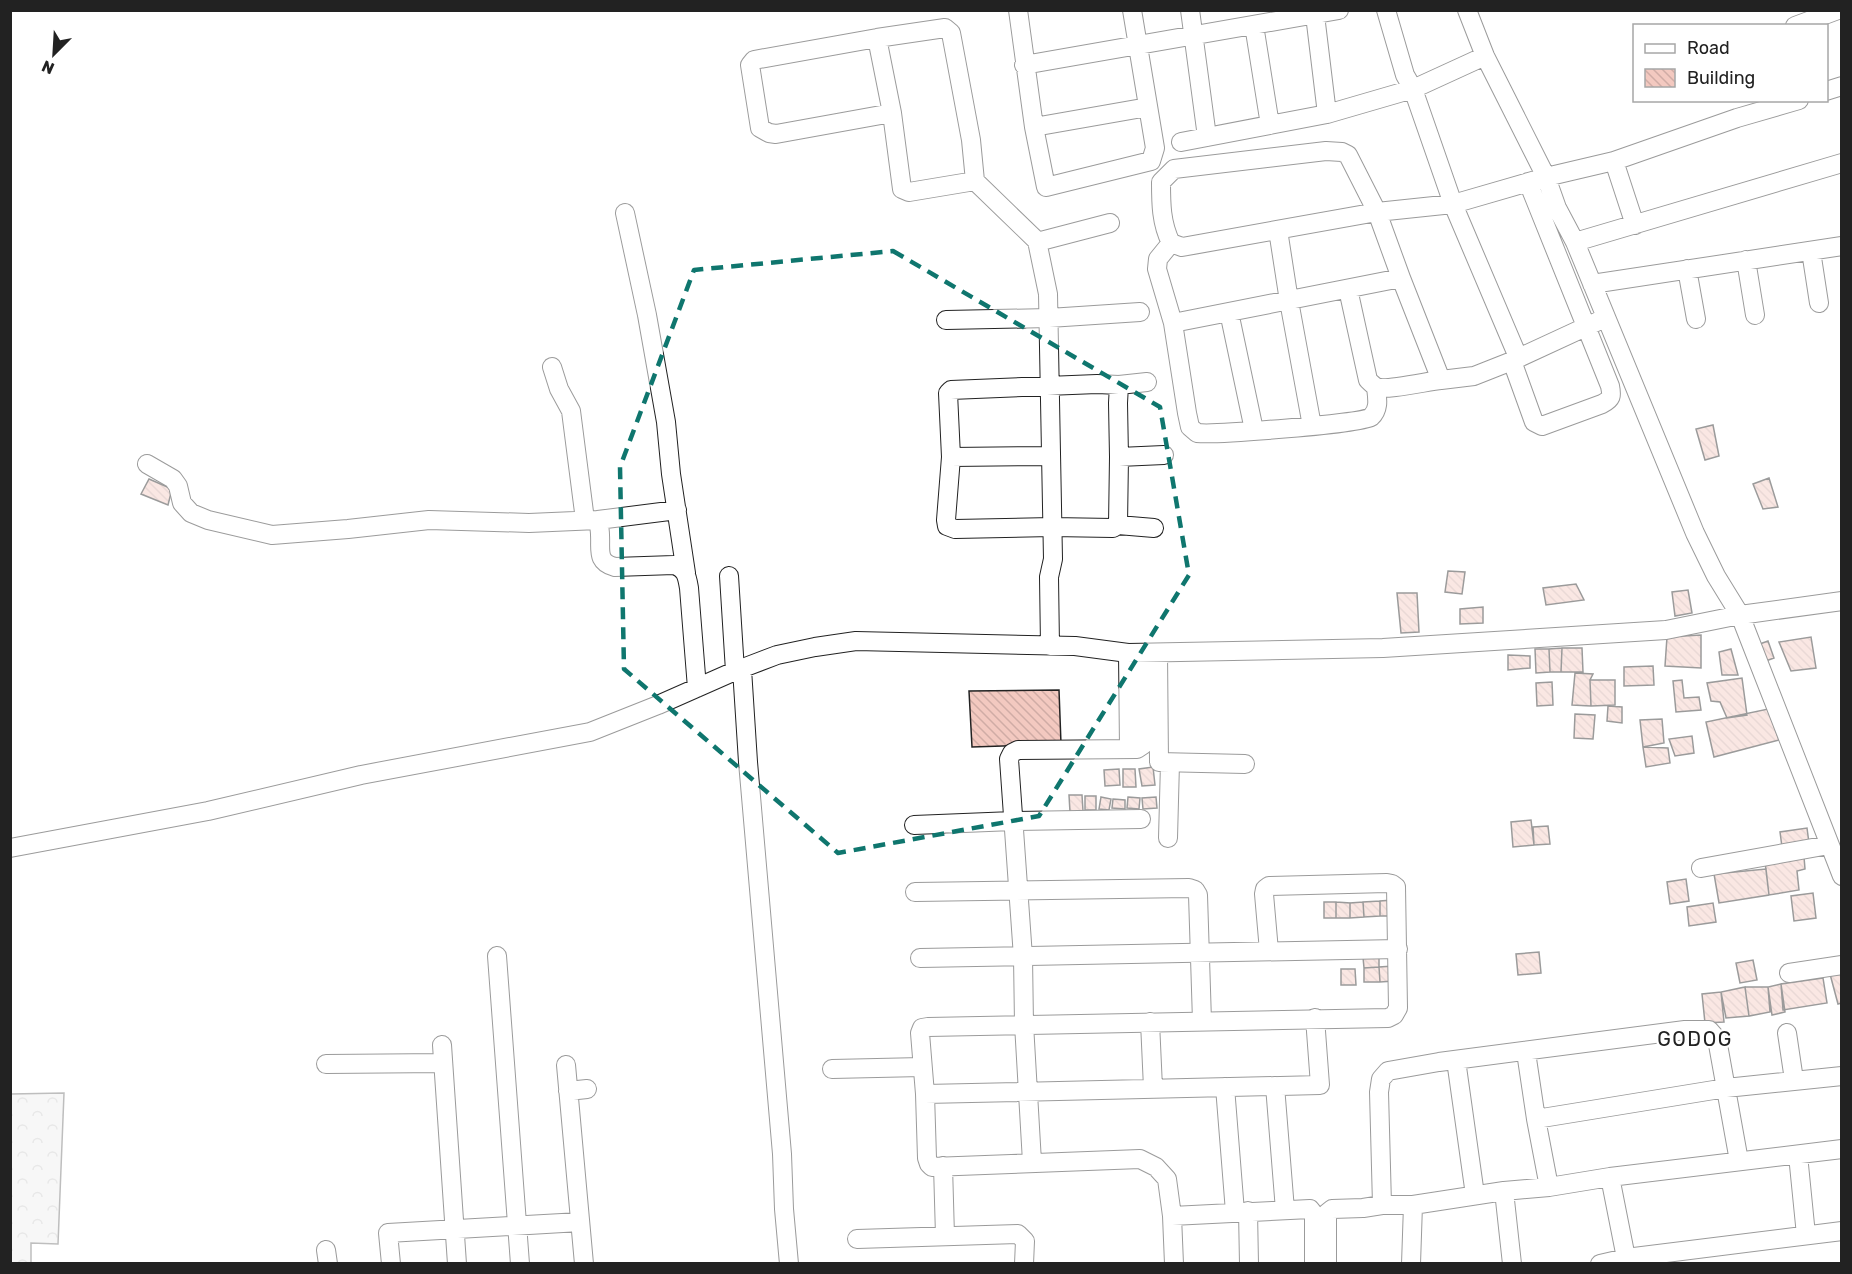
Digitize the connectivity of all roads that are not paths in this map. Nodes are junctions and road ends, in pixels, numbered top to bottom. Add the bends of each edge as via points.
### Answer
1 (1018, 10) edge
2 (1132, 10) edge
3 (1190, 10) edge
4 (1339, 10) edge
5 (1386, 10) edge
6 (1467, 10) edge
7 (1838, 10) edge
8 (1314, 15) junction
9 (1261, 20) edge
10 (1800, 24) edge
11 (1193, 36) junction
12 (877, 38) junction
13 (1139, 46) junction
14 (1485, 56) junction
15 (1024, 65) junction
16 (1413, 89) junction
17 (1792, 102) edge
18 (1148, 106) junction
19 (892, 113) junction
20 (1327, 114) junction
21 (1270, 125) junction
22 (1034, 127) junction
23 (1207, 137) junction
24 (1181, 142) dead end
25 (1614, 161) junction
26 (1842, 163) edge
27 (1537, 180) junction
28 (975, 181) junction
29 (1453, 204) junction
30 (1377, 212) junction
31 (625, 213) dead end
32 (1110, 223) dead end
33 (1635, 225) junction
34 (1278, 230) junction
35 (1037, 241) junction
36 (1575, 242) junction
37 (1171, 243) junction
38 (1842, 246) edge
39 (1811, 251) junction
40 (1746, 261) junction
41 (1687, 269) junction
42 (1401, 278) junction
43 (1592, 284) junction
44 (1348, 289) junction
45 (1289, 301) junction
46 (1820, 303) dead end
47 (1140, 312) dead end
48 (1229, 312) junction
49 (1755, 315) dead end
50 (1044, 318) junction
51 (1605, 318) junction
52 (1696, 319) dead end
53 (946, 320) dead end
54 (1173, 323) junction
55 (1586, 326) junction
56 (1515, 359) junction
57 (552, 367) dead end
58 (1441, 380) junction
59 (1147, 382) dead end
60 (1119, 385) junction
61 (1045, 387) junction
62 (1376, 387) junction
63 (1311, 426) junction
64 (1254, 430) junction
65 (1164, 455) dead end
66 (1045, 456) junction
67 (951, 457) junction
68 (1119, 457) junction
69 (147, 464) dead end
70 (677, 510) junction
71 (591, 520) junction
72 (1118, 525) junction
73 (1048, 527) junction
74 (1154, 528) dead end
75 (686, 573) junction
76 (729, 576) dead end
77 (1842, 601) edge
78 (1740, 615) junction
79 (1050, 646) junction
80 (1143, 653) junction
81 (739, 670) junction
82 (697, 688) junction
83 (1170, 763) junction
84 (1245, 764) dead end
85 (1141, 819) dead end
86 (1013, 821) junction
87 (914, 825) dead end
88 (1168, 838) dead end
89 (1830, 845) junction
90 (10, 848) edge
91 (1701, 868) dead end
92 (1842, 876) edge
93 (1018, 891) junction
94 (915, 892) dead end
95 (1398, 949) junction
96 (1269, 951) junction
97 (1201, 952) junction
98 (497, 956) dead end
99 (1023, 957) junction
100 (920, 958) dead end
101 (1842, 965) edge
102 (1789, 973) dead end
103 (1315, 1018) junction
104 (1202, 1021) junction
105 (1150, 1022) junction
106 (1024, 1024) junction
107 (1787, 1033) dead end
108 (1526, 1052) junction
109 (1456, 1060) junction
110 (326, 1064) dead end
111 (566, 1065) dead end
112 (922, 1067) junction
113 (832, 1069) dead end
114 (1842, 1076) edge
115 (1794, 1080) junction
116 (1275, 1086) junction
117 (1225, 1087) junction
118 (1154, 1088) junction
119 (1726, 1088) junction
120 (587, 1089) dead end
121 (568, 1091) junction
122 (1028, 1091) junction
123 (925, 1094) junction
124 (1536, 1119) junction
125 (1842, 1149) edge
126 (1798, 1155) junction
127 (1739, 1161) junction
128 (1032, 1162) junction
129 (943, 1166) junction
130 (1610, 1178) junction
131 (1549, 1187) junction
132 (1504, 1191) junction
133 (1475, 1195) junction
134 (1382, 1205) junction
135 (1413, 1205) junction
136 (1285, 1210) junction
137 (1242, 1211) junction
138 (1172, 1216) junction
139 (580, 1222) junction
140 (518, 1226) junction
141 (455, 1230) junction
142 (1842, 1231) edge
143 (1806, 1235) junction
144 (945, 1236) junction
145 (857, 1239) dead end
146 (1626, 1258) junction
147 (391, 1263) edge
148 (457, 1263) edge
149 (520, 1263) edge
150 (584, 1263) edge
151 (789, 1263) edge
152 (1024, 1263) edge
153 (1174, 1263) edge
154 (1249, 1263) edge
155 (1314, 1263) edge
156 (1327, 1263) edge
157 (1411, 1263) edge
158 (1512, 1263) edge
159 (1600, 1263) edge

1 - 15 street
2 - 13 street
3 - 11 street
4 - 8 street
5 - 16 street via 1405,75
6 - 14 street
7 - 10 street
8 - 9 street
8 - 20 street
9 - 11 street
9 - 21 street
11 - 13 street
11 - 23 street
12 - 19 street
12 - 19 street via 752,61 760,128 776,134
12 - 28 street via 945,28 950,31
13 - 15 street
13 - 18 street
14 - 16 street
14 - 27 street
15 - 22 street
16 - 20 street
16 - 29 street
17 - 25 street
18 - 22 street
18 - 22 street via 1155,148 1151,161 1046,187
19 - 28 street via 902,189 909,192
20 - 21 street
21 - 23 street
23 - 24 street
25 - 27 street
25 - 33 street
26 - 33 street
27 - 29 street
27 - 36 street
27 - 55 street
28 - 35 street
29 - 30 street
29 - 56 street
30 - 34 street
30 - 37 street via 1348,155 1342,152 1174,169 1161,182 1161,214
30 - 42 street
31 - 70 street via 664,411
32 - 35 street
33 - 36 street
34 - 37 street via 1182,247
34 - 45 street
35 - 50 street
36 - 43 street
37 - 54 street via 1158,259 1157,269
38 - 39 street
39 - 40 street
39 - 46 street
40 - 41 street
40 - 49 street
41 - 43 street
41 - 52 street
42 - 44 street
42 - 58 street
43 - 51 street
44 - 45 street
44 - 62 street via 1368,380
45 - 48 street
45 - 63 street
47 - 50 street
48 - 54 street
48 - 64 street
50 - 53 street
50 - 61 street
51 - 55 street
51 - 78 street via 1695,533
54 - 64 street via 1191,430 1199,434
55 - 56 street
55 - 56 street via 1612,393 1611,399 1602,404 1542,426 1534,422
56 - 58 street via 1474,375
57 - 71 street via 571,411
58 - 62 street
59 - 60 street
60 - 61 street
60 - 68 street
61 - 66 street
61 - 67 street via 950,391
62 - 63 street via 1378,404 1367,420
63 - 64 street
65 - 68 street
66 - 67 street
66 - 73 street
67 - 73 street via 946,520 951,529
68 - 72 street
69 - 71 street via 173,479 182,503 191,513 272,535 429,520
70 - 71 street
70 - 75 street
71 - 75 street via 601,532 600,550 607,565 674,565
72 - 73 street
72 - 74 street
73 - 79 street via 1045,570 1049,577
75 - 82 street
76 - 81 street
77 - 78 street
78 - 80 street via 1666,630 1383,648
78 - 89 street
79 - 80 street
79 - 81 street via 856,641 777,655
80 - 83 street via 1159,762
80 - 86 street via 1129,749 1015,751 1009,759
81 - 82 street
81 - 151 street
82 - 90 street via 590,732
83 - 84 street
83 - 88 street
85 - 86 street
86 - 87 street
86 - 93 street
89 - 91 street
89 - 92 street
93 - 94 street
93 - 97 street via 1189,888 1198,895
93 - 99 street
95 - 96 street
95 - 96 street via 1395,887 1387,883 1269,886 1264,894
95 - 103 street via 1398,1008 1394,1015
96 - 97 street
97 - 99 street
97 - 104 street
98 - 140 street
99 - 100 street
99 - 106 street
101 - 102 street
103 - 104 street
103 - 116 street via 1320,1085
104 - 105 street
105 - 106 street
105 - 118 street
106 - 112 street via 922,1028
106 - 122 street
107 - 115 street
108 - 109 street
108 - 119 street via 1708,1030 1717,1039
108 - 124 street
109 - 133 street
109 - 134 street via 1388,1071 1381,1079
110 - 141 street via 442,1054
111 - 121 street
112 - 113 street
112 - 123 street
114 - 115 street
115 - 119 street
116 - 117 street
116 - 136 street
117 - 118 street
117 - 137 street
118 - 122 street
119 - 124 street
119 - 127 street
120 - 121 street
121 - 139 street
122 - 123 street
122 - 128 street
123 - 129 street via 928,1164
124 - 131 street
125 - 126 street
126 - 127 street
126 - 143 street
127 - 130 street
128 - 129 street
128 - 138 street via 1140,1159 1156,1167 1167,1179
129 - 144 street
130 - 131 street
130 - 146 street
131 - 132 street
132 - 133 street
132 - 158 street
133 - 135 street
134 - 135 street
134 - 156 street via 1332,1209 1327,1213
135 - 157 street
136 - 137 street
136 - 155 street via 1310,1209 1314,1214
137 - 138 street
137 - 154 street
138 - 153 street
139 - 140 street
139 - 150 street
140 - 141 street
140 - 149 street
141 - 147 street via 388,1233
141 - 148 street
142 - 143 street
143 - 146 street
144 - 145 street
144 - 152 street via 1018,1234 1025,1241
146 - 159 street

